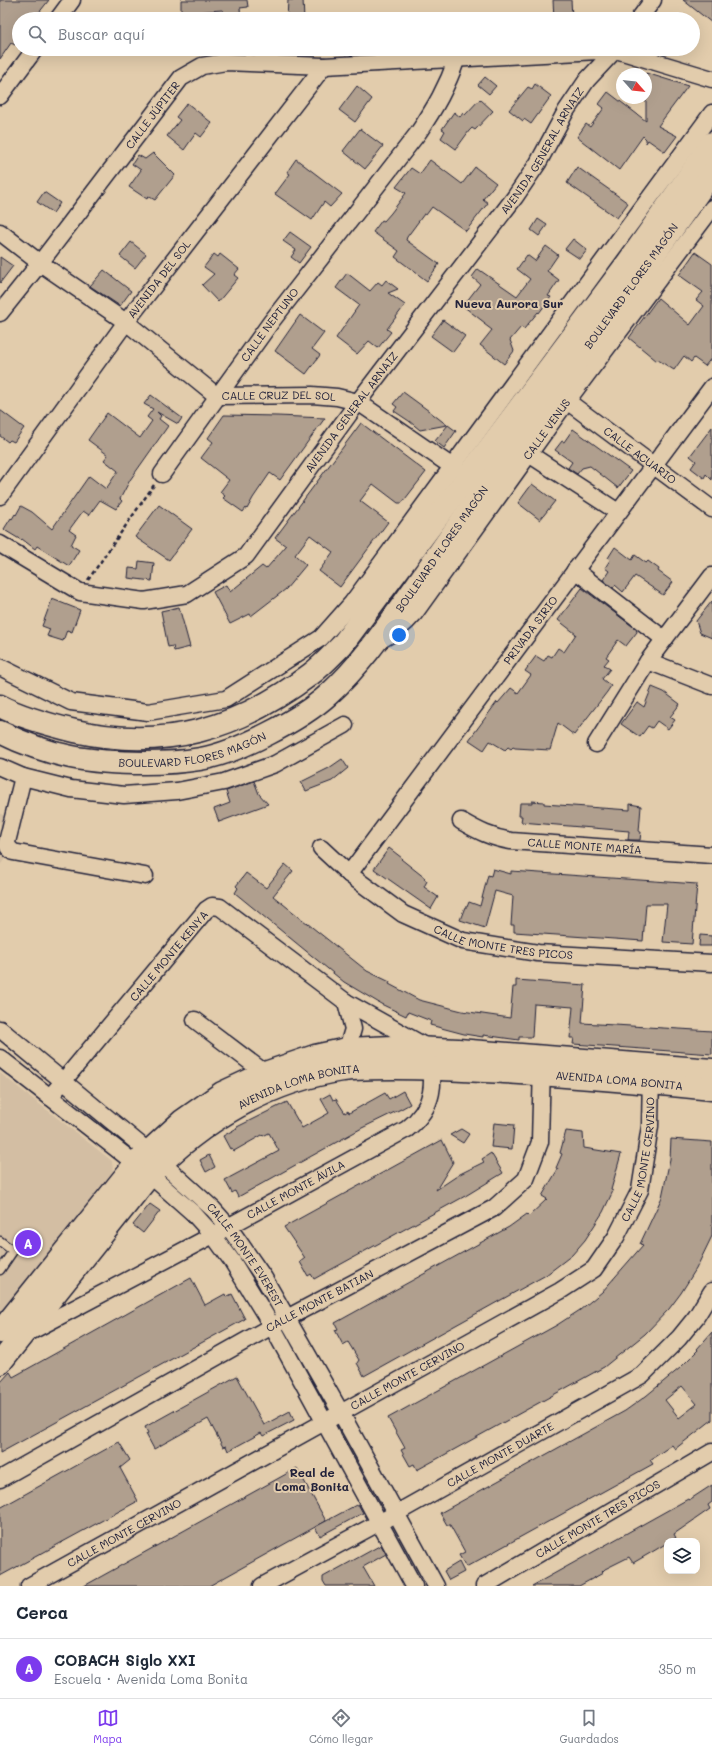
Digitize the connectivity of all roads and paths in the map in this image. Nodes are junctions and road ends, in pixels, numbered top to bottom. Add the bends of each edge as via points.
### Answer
1 (72, 0) edge
2 (653, 0) edge
3 (63, 12) edge
4 (644, 12) edge
5 (30, 56) edge
6 (492, 56) edge
7 (609, 56) edge
8 (638, 56) edge
9 (457, 58) junction
10 (324, 66) junction
11 (712, 79) edge
12 (0, 96) edge
13 (712, 113) edge
14 (712, 143) edge
15 (712, 173) edge
16 (712, 208) edge
17 (0, 232) edge
18 (40, 263) junction
19 (0, 313) edge
20 (126, 322) junction
21 (712, 387) edge
22 (217, 396) junction
23 (567, 401) junction
24 (358, 402) junction
25 (529, 454) junction
26 (653, 466) junction
27 (459, 472) junction
28 (162, 474) joint
29 (0, 496) edge
30 (712, 509) edge
31 (618, 512) junction
32 (0, 544) edge
33 (575, 570) junction
34 (712, 576) edge
35 (80, 592) junction
36 (664, 639) junction
37 (375, 644) junction
38 (648, 661) junction
39 (0, 667) edge
40 (712, 686) edge
41 (0, 706) edge
42 (345, 725) dead end
43 (0, 732) edge
44 (596, 744) dead end
45 (0, 767) edge
46 (23, 777) junction
47 (461, 821) dead end
48 (321, 848) dead end
49 (712, 855) edge
50 (349, 874) junction
51 (145, 876) dead end
52 (712, 963) edge
53 (346, 1002) junction
54 (195, 1020) dead end
55 (0, 1029) edge
56 (347, 1048) junction
57 (0, 1058) edge
58 (431, 1058) junction
59 (542, 1065) junction
60 (712, 1070) edge
61 (265, 1073) junction
62 (651, 1074) junction
63 (64, 1081) junction
64 (712, 1089) edge
65 (50, 1097) junction
66 (149, 1163) junction
67 (228, 1226) junction
68 (213, 1235) junction
69 (0, 1241) edge
70 (0, 1270) edge
71 (712, 1291) edge
72 (279, 1323) junction
73 (0, 1332) edge
74 (21, 1337) junction
75 (0, 1364) edge
76 (341, 1413) junction
77 (325, 1422) junction
78 (712, 1452) edge
79 (0, 1479) edge
80 (395, 1514) junction
81 (379, 1522) junction
82 (29, 1586) edge
83 (262, 1586) edge
84 (414, 1586) edge
85 (436, 1586) edge
86 (484, 1586) edge

1 - 3 street
2 - 4 street
5 - 12 street
6 - 9 street, CALLE JÚPITER
7 - 24 street, AVENIDA GENERAL ARNAIZ via 578,92 515,197
8 - 11 street, CALLE JÚPITER
9 - 10 street, CALLE JÚPITER
9 - 22 street, CALLE NEPTUNO via 436,108
10 - 18 street, CALLE JÚPITER via 226,62 202,66 181,78
10 - 20 street, AVENIDA DEL SOL
13 - 27 street
14 - 27 main road, BOULEVARD FLORES MAGÓN via 628,262
15 - 37 main road, BOULEVARD FLORES MAGÓN via 484,488
16 - 23 street, CALLE VENUS
17 - 18 street, CALLE CRUZ DEL SOL
18 - 19 street, CALLE JÚPITER
18 - 20 street, CALLE CRUZ DEL SOL
20 - 22 street, CALLE CRUZ DEL SOL
20 - 29 street, AVENIDA DEL SOL
21 - 26 street, PRIVADA SIRIO
22 - 24 street, CALLE CRUZ DEL SOL via 312,395
22 - 28 street, CALLE NEPTUNO
23 - 25 street, CALLE VENUS
23 - 26 street, CALLE ACUARIO
24 - 27 street, CALLE CRUZ DEL SOL
24 - 35 street, AVENIDA GENERAL ARNAIZ via 246,556 187,594 144,601
25 - 31 street
25 - 37 street, CALLE VENUS via 406,624
26 - 30 street, CALLE ACUARIO
26 - 31 street, PRIVADA SIRIO
27 - 39 street via 321,638 226,699 148,712 71,702
27 - 41 main road, BOULEVARD FLORES MAGÓN via 342,645 312,673 271,702 232,720 195,732 147,739 101,737 51,726
28 - 35 path
31 - 33 street, PRIVADA SIRIO
32 - 35 street, AVENIDA GENERAL ARNAIZ
33 - 36 street
33 - 50 street, PRIVADA SIRIO
34 - 36 street
36 - 38 street
37 - 43 main road, BOULEVARD FLORES MAGÓN via 328,695 301,716 241,746 203,758 150,763 114,763 38,750
38 - 40 street
38 - 44 street
42 - 46 street via 274,764 224,782 177,791 124,795 71,789
45 - 46 street
46 - 51 street via 7,842 13,852
47 - 49 street, CALLE MONTE MARÍA via 479,832 511,841
48 - 50 street, CALLE MONTE TRES PICOS
50 - 52 street, CALLE MONTE TRES PICOS via 403,914 463,941 538,953
53 - 56 street via 353,1029
53 - 58 street, CALLE MONTE KENYA
53 - 63 street, CALLE MONTE KENYA via 220,907 212,906
54 - 61 street
55 - 63 street, CALLE MONTE EVEREST
56 - 58 main road, AVENIDA LOMA BONITA via 393,1047
56 - 61 main road, AVENIDA LOMA BONITA
57 - 65 street, CALLE MONTE EVEREST
58 - 59 main road, AVENIDA LOMA BONITA
58 - 66 main road, AVENIDA LOMA BONITA via 308,1077 272,1090 252,1098
58 - 67 street, CALLE MONTE ÁVILA via 433,1088 428,1103 423,1113 407,1129
59 - 62 main road, AVENIDA LOMA BONITA
59 - 72 street, CALLE MONTE BATIAN via 540,1142 526,1179 494,1208
60 - 62 main road, AVENIDA LOMA BONITA
61 - 66 main road, AVENIDA LOMA BONITA via 204,1104 182,1121
62 - 64 main road, AVENIDA LOMA BONITA
62 - 76 street, CALLE MONTE CERVINO via 650,1126 640,1190 616,1237 594,1269 560,1291
63 - 65 street, CALLE MONTE KENYA
63 - 66 street, CALLE MONTE EVEREST
65 - 66 street, CALLE MONTE EVEREST
66 - 67 street, CALLE MONTE EVEREST via 213,1209
66 - 68 street, CALLE MONTE EVEREST
66 - 73 main road, AVENIDA LOMA BONITA
66 - 74 main road, AVENIDA LOMA BONITA
67 - 68 street, CALLE MONTE ÁVILA
67 - 72 street, CALLE MONTE EVEREST via 264,1278
68 - 72 street, CALLE MONTE EVEREST
68 - 74 street, CALLE MONTE ÁVILA
69 - 70 lane via 13,1251
71 - 80 street, CALLE MONTE DUARTE via 679,1338 642,1375
72 - 76 street, CALLE MONTE EVEREST
72 - 77 street, CALLE MONTE EVEREST
72 - 79 street, CALLE MONTE BATIAN
74 - 75 main road, AVENIDA LOMA BONITA
76 - 77 street, CALLE MONTE CERVINO
76 - 80 street, CALLE MONTE EVEREST
77 - 81 street, CALLE MONTE EVEREST
77 - 82 street, CALLE MONTE CERVINO
78 - 86 street, CALLE MONTE TRES PICOS
80 - 81 street, CALLE MONTE DUARTE
80 - 85 street, CALLE MONTE EVEREST
81 - 83 street, CALLE MONTE DUARTE
81 - 84 street, CALLE MONTE EVEREST

